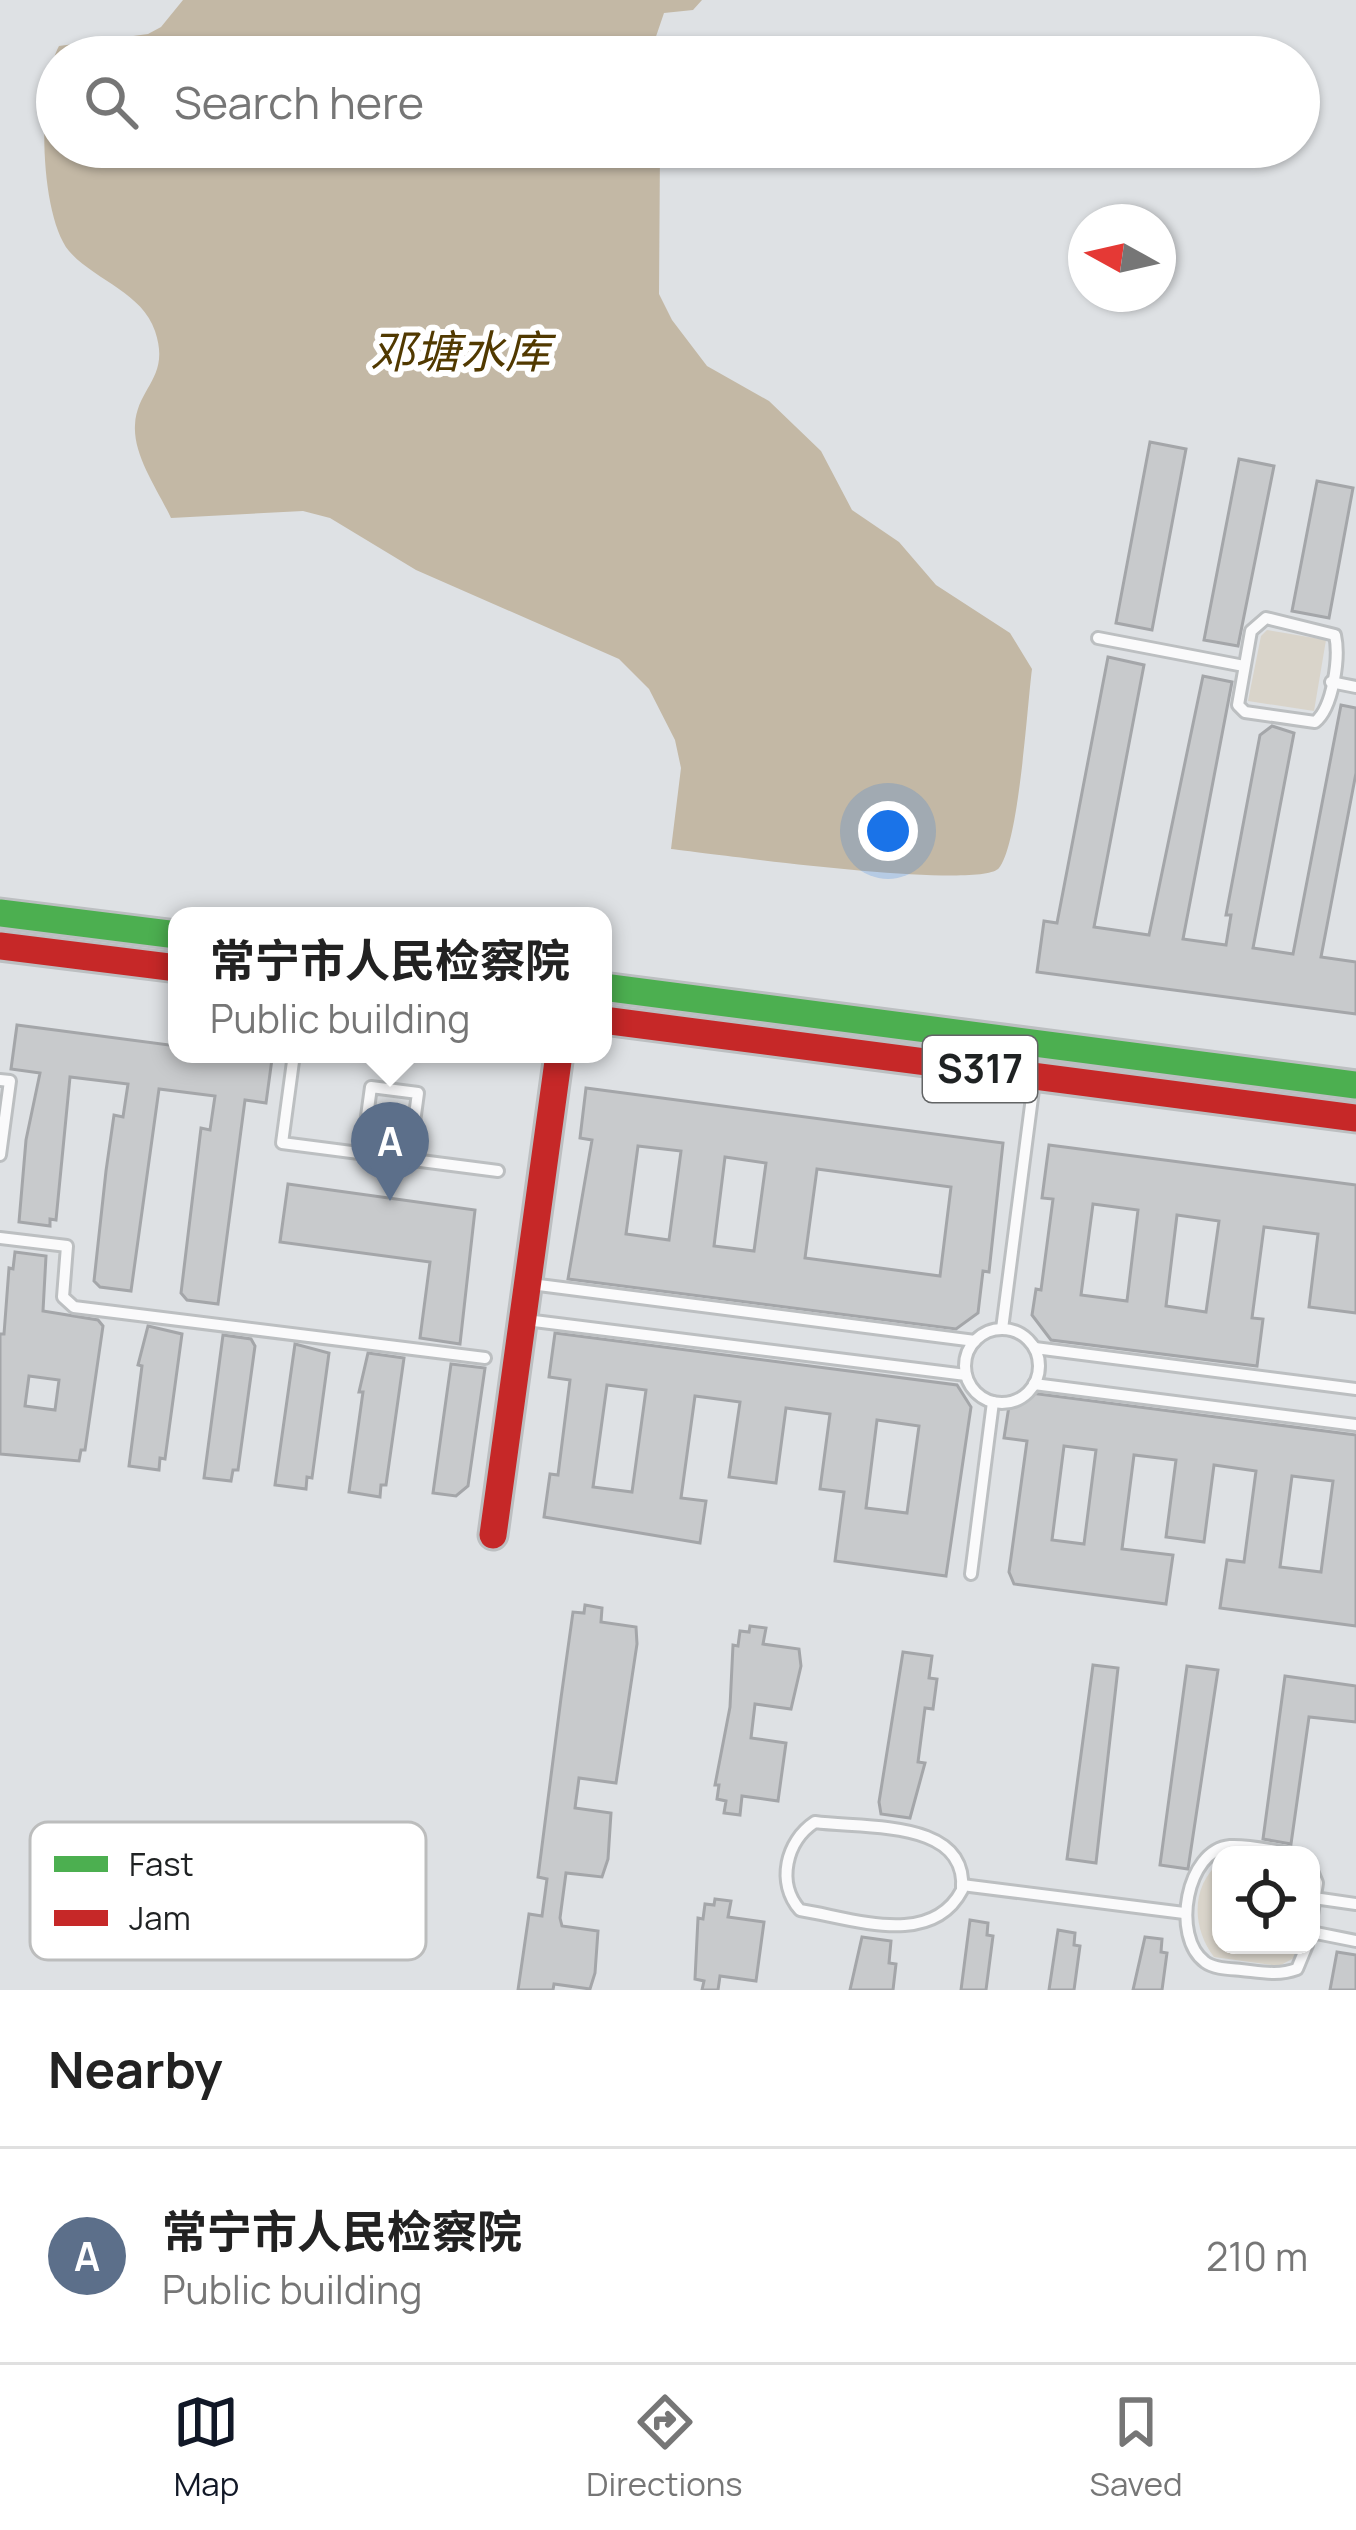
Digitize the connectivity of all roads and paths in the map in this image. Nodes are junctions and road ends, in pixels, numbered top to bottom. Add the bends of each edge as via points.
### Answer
1 (1098, 638) dead end
2 (1244, 666) junction
3 (1331, 682) junction
4 (1356, 687) edge
5 (0, 913) edge
6 (168, 934) edge
7 (0, 946) edge
8 (168, 967) edge
9 (612, 988) edge
10 (612, 1021) edge
11 (293, 1063) edge
12 (558, 1063) edge
13 (1035, 1076) junction
14 (0, 1080) edge
15 (1356, 1085) edge
16 (1356, 1118) edge
17 (362, 1153) junction
18 (0, 1155) edge
19 (409, 1159) junction
20 (498, 1171) dead end
21 (0, 1238) edge
22 (527, 1284) junction
23 (523, 1320) junction
24 (1002, 1328) junction
25 (975, 1341) junction
26 (1035, 1348) junction
27 (485, 1358) dead end
28 (966, 1375) junction
29 (1034, 1384) junction
30 (1356, 1389) edge
31 (992, 1402) junction
32 (1356, 1425) edge
33 (493, 1535) dead end
34 (970, 1574) dead end
35 (1212, 1854) edge
36 (962, 1885) junction
37 (1320, 1899) edge
38 (1356, 1904) edge
39 (1184, 1913) junction
40 (1320, 1934) edge
41 (1356, 1941) edge
42 (1303, 1954) edge

1 - 2 lane
2 - 3 lane via 1238,705 1265,716 1315,722
2 - 3 lane via 1251,631 1266,618 1326,629 1337,644
3 - 4 lane
5 - 6 main road
7 - 8 main road
9 - 15 main road, S317
10 - 13 main road, S317
11 - 17 lane via 281,1143
12 - 22 main road
13 - 16 main road, S317
13 - 24 lane
14 - 18 lane via 10,1081
17 - 19 lane
17 - 19 lane via 371,1087 418,1093
19 - 20 lane
21 - 27 lane via 68,1246 63,1297 74,1307
22 - 23 main road
22 - 25 lane
23 - 28 lane
23 - 33 main road
24 - 25 lane
24 - 26 lane
25 - 28 lane
26 - 29 lane
26 - 30 lane
28 - 31 lane
29 - 31 lane via 1012,1402
29 - 32 lane
31 - 34 lane
35 - 39 lane
36 - 36 lane via 959,1858 939,1838 815,1822 800,1832 787,1866 790,1899 800,1910 906,1926 939,1918
36 - 39 lane
37 - 38 lane
39 - 42 lane via 1192,1947 1218,1967 1283,1974 1297,1969
40 - 41 lane

